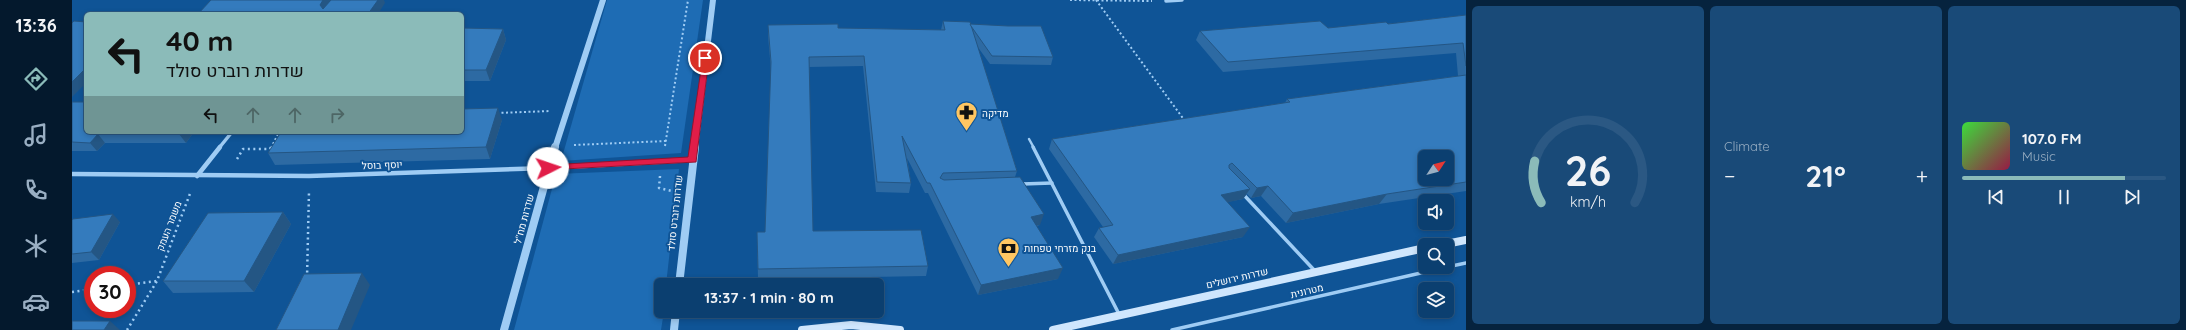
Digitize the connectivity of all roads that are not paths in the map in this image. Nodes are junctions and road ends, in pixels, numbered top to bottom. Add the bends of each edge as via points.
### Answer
1 (603, 0) edge
2 (713, 0) edge
3 (1182, 0) edge
4 (1166, 1) road end
5 (230, 134) edge
6 (1029, 139) dead end
7 (692, 160) junction
8 (548, 168) junction
9 (72, 174) edge
10 (197, 176) junction
11 (1052, 183) junction
12 (1020, 184) edge
13 (1242, 193) edge
14 (1466, 240) edge
15 (1454, 242) edge
16 (1418, 249) edge
17 (1466, 263) edge
18 (1454, 266) edge
19 (1315, 271) junction
20 (1418, 274) edge
21 (680, 278) edge
22 (1120, 315) junction
23 (675, 318) edge
24 (504, 330) edge
25 (674, 330) edge
26 (802, 330) edge
27 (900, 330) edge
28 (1053, 330) edge
29 (1172, 330) edge

1 - 8 street, שדרות מח"ל
2 - 7 street, שדרות רוברט סולד
3 - 4 street
5 - 10 street
6 - 11 lane
7 - 8 street, יוסף בוסל
7 - 21 street, שדרות רוברט סולד
8 - 10 street, יוסף בוסל via 309,176
8 - 24 street, שדרות מח"ל
9 - 10 street, יוסף בוסל
11 - 12 lane
11 - 22 lane
13 - 19 lane
14 - 15 main road
16 - 19 main road, שדרות ירושלים
17 - 18 lane, מטרונית
19 - 22 main road, שדרות ירושלים
20 - 29 lane, מטרונית
22 - 28 main road, שדרות ירושלים
23 - 25 street
26 - 27 main road via 825,325 854,325

